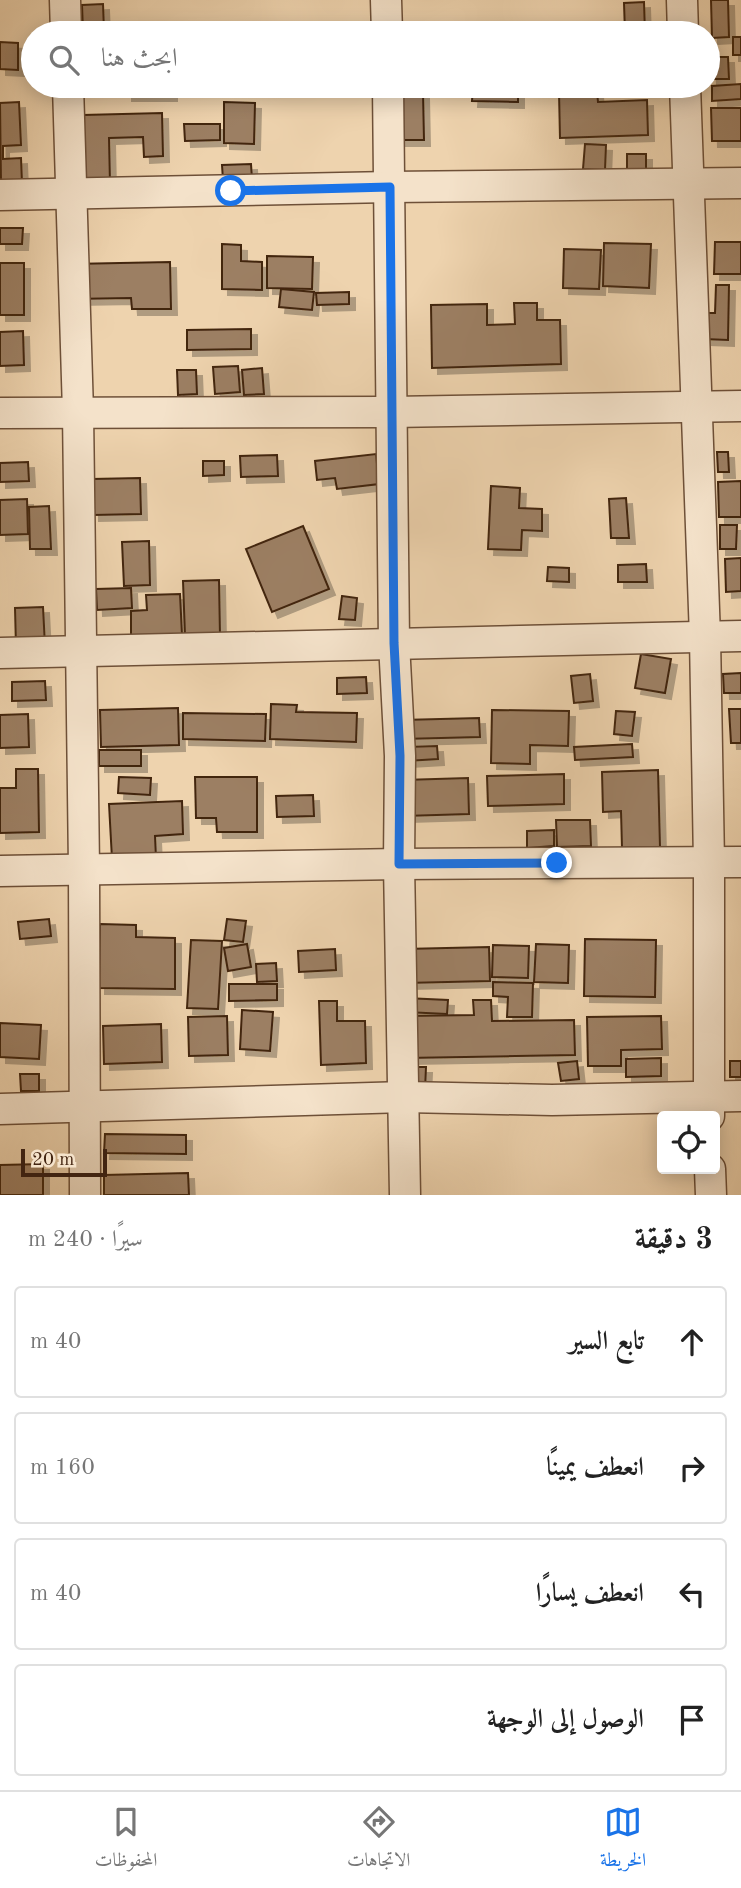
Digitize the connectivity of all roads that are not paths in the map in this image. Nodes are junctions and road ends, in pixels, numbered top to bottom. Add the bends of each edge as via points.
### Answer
1 (65, 0) edge
2 (386, 0) edge
3 (682, 0) edge
4 (66, 21) edge
5 (387, 21) edge
6 (683, 21) edge
7 (68, 98) edge
8 (388, 98) edge
9 (685, 98) edge
10 (741, 183) edge
11 (689, 184) junction
12 (390, 187) junction
13 (71, 194) junction
14 (0, 195) edge
15 (741, 405) edge
16 (698, 408) junction
17 (78, 412) junction
18 (392, 412) junction
19 (0, 413) edge
20 (741, 636) edge
21 (705, 637) junction
22 (394, 643) junction
23 (82, 651) junction
24 (0, 653) edge
25 (741, 862) edge
26 (709, 863) junction
27 (399, 864) junction
28 (84, 868) junction
29 (0, 871) edge
30 (741, 1096) edge
31 (405, 1097) junction
32 (709, 1107) edge
33 (84, 1108) junction
34 (0, 1110) edge
35 (710, 1174) edge
36 (85, 1195) edge
37 (405, 1195) edge
38 (711, 1195) edge

1 - 4 street
2 - 5 street
3 - 6 street
7 - 13 street
8 - 12 street
9 - 11 street
10 - 11 street
11 - 12 street
11 - 16 street
12 - 13 street
12 - 18 street
13 - 14 street
13 - 17 street
15 - 16 street
16 - 18 street
16 - 21 street
17 - 18 street
17 - 19 street
17 - 23 street
18 - 22 street
20 - 21 street
21 - 22 street
21 - 26 street
22 - 23 street
22 - 27 street
23 - 24 street
23 - 28 street
25 - 26 street
26 - 27 street
26 - 32 street
27 - 28 street
27 - 31 street
28 - 29 street
28 - 33 street
30 - 32 street
31 - 32 street
31 - 33 street
31 - 37 street
33 - 34 street
33 - 36 street
35 - 38 street

